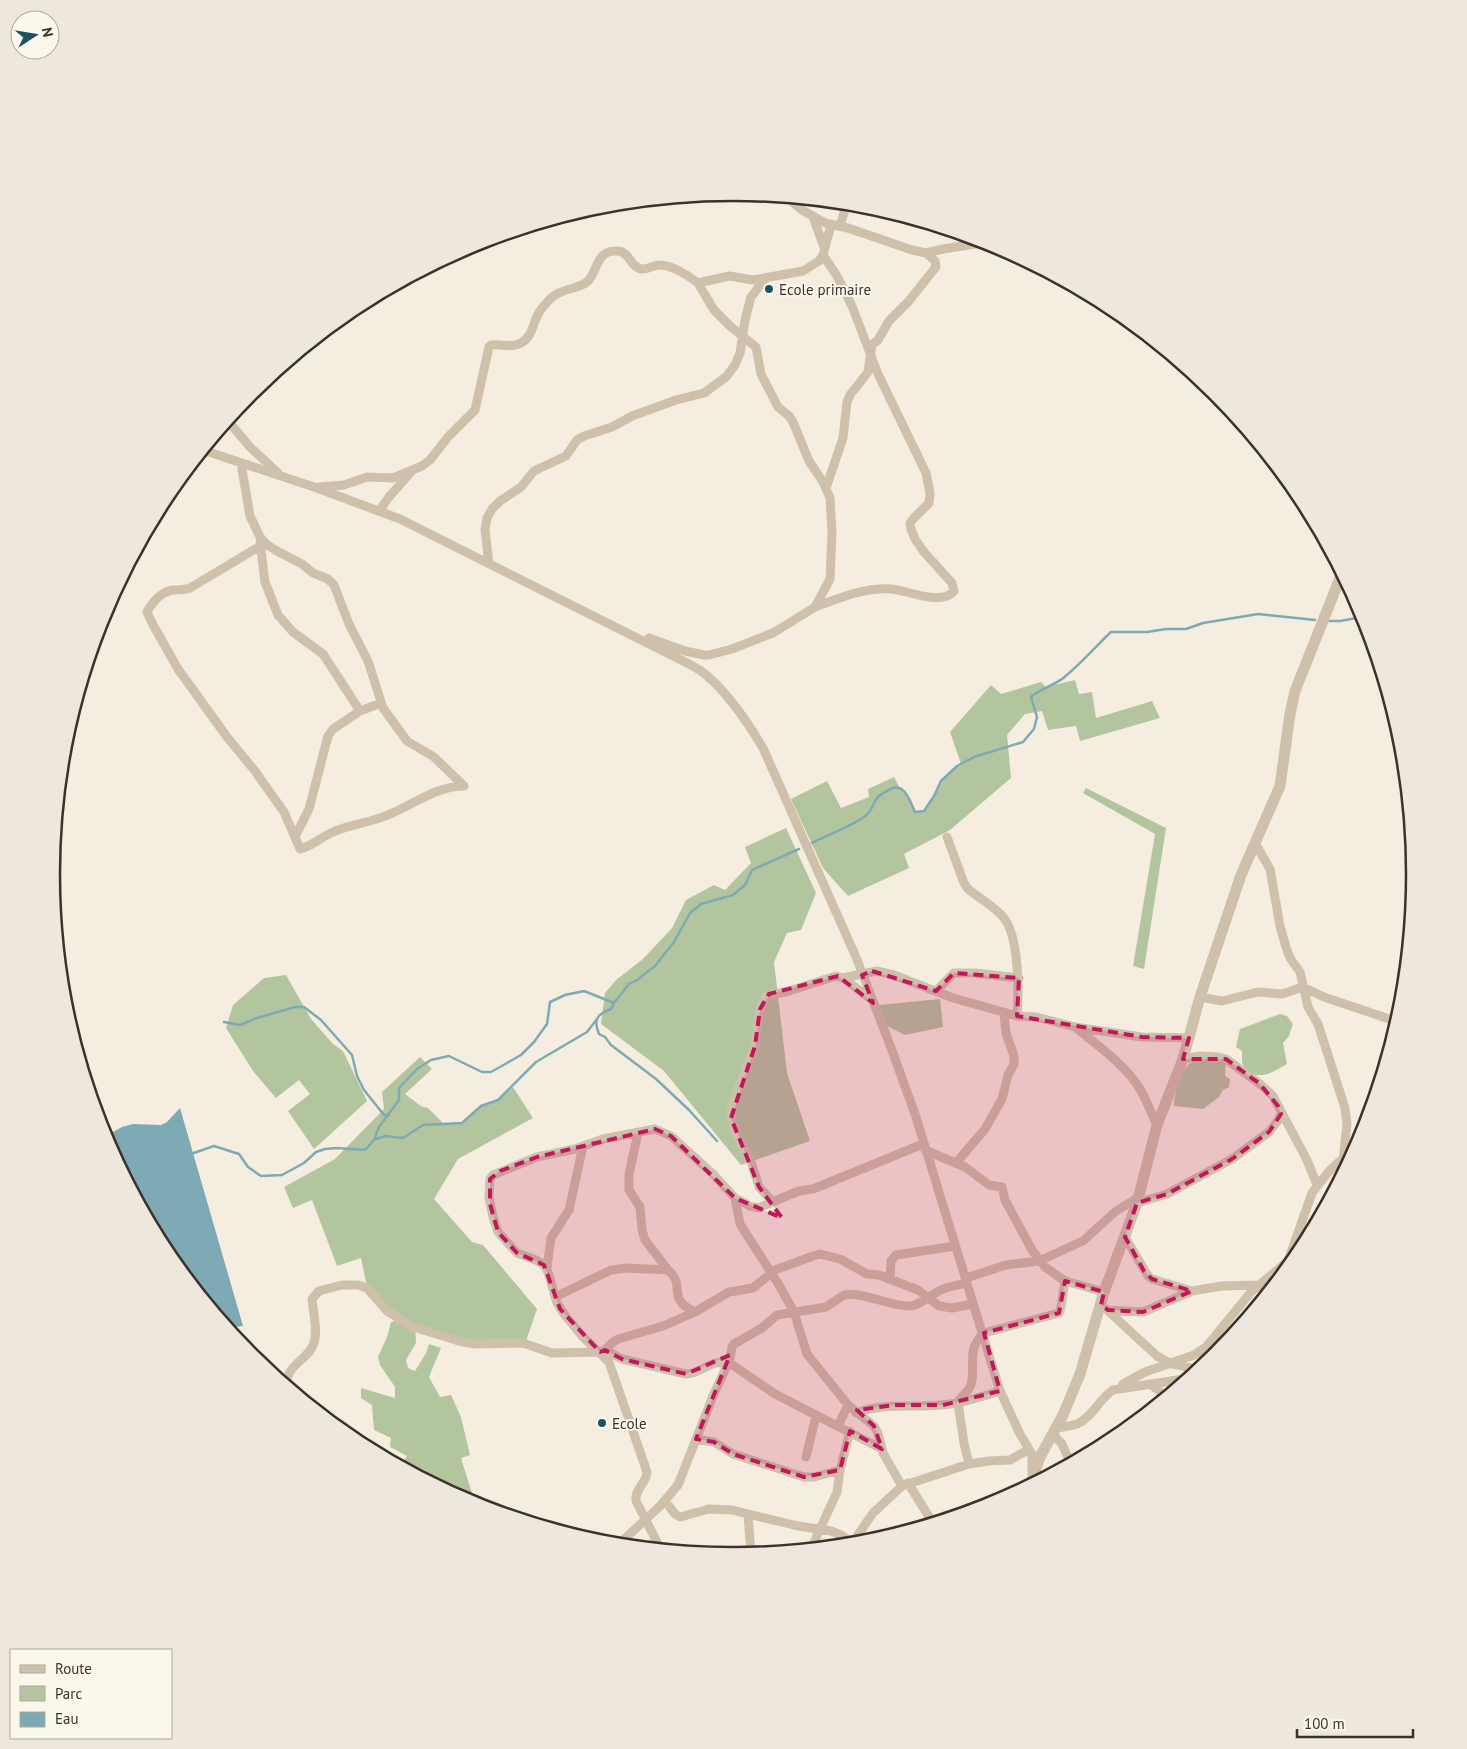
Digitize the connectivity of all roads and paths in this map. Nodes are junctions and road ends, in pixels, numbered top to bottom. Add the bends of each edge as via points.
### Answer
1 (795, 204) edge
2 (843, 211) edge
3 (812, 217) junction
4 (835, 226) junction
5 (971, 245) edge
6 (824, 250) junction
7 (926, 252) junction
8 (765, 278) junction
9 (698, 283) junction
10 (742, 336) junction
11 (872, 356) junction
12 (232, 425) edge
13 (209, 452) edge
14 (241, 463) junction
15 (414, 468) junction
16 (282, 476) junction
17 (314, 486) junction
18 (826, 488) junction
19 (379, 511) junction
20 (260, 542) junction
21 (489, 564) junction
22 (1339, 580) edge
23 (815, 607) junction
24 (626, 632) junction
25 (381, 703) junction
26 (360, 711) junction
27 (295, 837) junction
28 (947, 837) dead end
29 (1256, 843) junction
30 (862, 975) junction
31 (843, 978) junction
32 (1019, 978) junction
33 (1303, 987) junction
34 (936, 991) junction
35 (1200, 997) junction
36 (871, 999) junction
37 (1004, 1014) junction
38 (1017, 1016) junction
39 (1391, 1020) edge
40 (1075, 1027) junction
41 (1189, 1038) junction
42 (1183, 1059) junction
43 (1281, 1114) junction
44 (1157, 1125) junction
45 (638, 1133) junction
46 (583, 1146) junction
47 (924, 1147) junction
48 (1343, 1160) joint
49 (956, 1163) junction
50 (1317, 1185) junction
51 (735, 1198) junction
52 (1138, 1200) junction
53 (773, 1202) junction
54 (1125, 1237) junction
55 (955, 1246) junction
56 (1291, 1252) edge
57 (1039, 1260) junction
58 (1280, 1267) edge
59 (547, 1268) junction
60 (668, 1270) junction
61 (772, 1272) junction
62 (890, 1279) junction
63 (966, 1281) junction
64 (1065, 1281) junction
65 (1262, 1282) junction
66 (1192, 1291) junction
67 (1104, 1292) junction
68 (1262, 1292) edge
69 (555, 1297) junction
70 (928, 1297) junction
71 (973, 1304) junction
72 (1104, 1308) junction
73 (695, 1312) junction
74 (794, 1312) junction
75 (984, 1333) junction
76 (603, 1351) junction
77 (728, 1362) junction
78 (1169, 1363) junction
79 (1192, 1368) edge
80 (288, 1380) edge
81 (1180, 1380) edge
82 (1150, 1384) junction
83 (1121, 1388) junction
84 (1000, 1391) junction
85 (1163, 1393) edge
86 (958, 1403) junction
87 (848, 1405) junction
88 (856, 1413) junction
89 (816, 1416) junction
90 (838, 1426) junction
91 (1055, 1431) junction
92 (850, 1432) junction
93 (696, 1439) junction
94 (1029, 1448) junction
95 (882, 1449) junction
96 (806, 1457) dead end
97 (1069, 1459) edge
98 (969, 1464) junction
99 (840, 1470) junction
100 (1032, 1478) edge
101 (1033, 1478) edge
102 (905, 1485) junction
103 (665, 1501) junction
104 (748, 1514) junction
105 (930, 1518) edge
106 (644, 1520) junction
107 (820, 1529) junction
108 (857, 1536) edge
109 (844, 1538) edge
110 (625, 1539) edge
111 (657, 1543) edge
112 (814, 1543) edge
113 (750, 1548) edge

1 - 3 street
2 - 4 street
3 - 4 street
3 - 6 street
4 - 6 street
4 - 7 street
5 - 7 street
6 - 8 street via 819,261 803,271
6 - 11 street
7 - 11 street via 936,267 889,321 872,345
8 - 9 street via 749,280 724,276
8 - 10 street via 751,297
9 - 10 street via 714,310
9 - 15 street via 666,266 640,269 622,252 605,254 586,283 559,292 543,307 524,341 510,347 491,345 475,410 430,460
10 - 18 street via 756,347 762,374 778,407 793,422 809,461
10 - 21 street via 735,365 726,378 709,390 584,436 566,456 534,471 522,487 500,501 492,509 485,529
11 - 18 street via 868,372 847,402 844,432
11 - 23 street via 929,483 929,504 910,523 911,529 924,552 952,583 954,591 945,596 926,597 898,590 861,591
12 - 16 street
13 - 14 street
14 - 16 street
14 - 20 street via 250,516
15 - 17 street via 393,478 367,477 344,485
15 - 19 street
16 - 17 street
17 - 19 street
18 - 23 street via 831,512 831,575
19 - 21 street
20 - 25 street via 328,579 334,586 368,661
20 - 26 street via 266,582 278,616 288,628 323,654
20 - 27 street via 190,588 161,595 148,612 178,669 284,812
21 - 24 street
22 - 29 street via 1295,691 1280,786
23 - 24 street via 773,633 709,655 685,651
24 - 30 street via 704,673 744,717 764,748
25 - 26 street
25 - 27 street via 407,740 434,756 464,786 442,789 389,814 331,833 300,849
26 - 27 street via 328,736 309,809
28 - 32 street via 968,889 1007,922
29 - 33 street via 1270,869 1286,947 1300,972
29 - 35 street via 1241,875
30 - 31 street
30 - 34 street via 877,971
30 - 36 street
31 - 36 street
31 - 53 street via 836,976 770,994 764,998 760,1009 755,1046 732,1105 731,1118 750,1158 759,1187
32 - 34 street via 954,973
32 - 38 street
33 - 35 street via 1282,994 1258,992 1222,1000
33 - 39 street
33 - 48 street via 1308,1007 1318,1024 1348,1124
34 - 37 street
35 - 41 street
36 - 47 street via 915,1114
37 - 38 street
37 - 49 street via 1014,1064 1002,1099 985,1129
38 - 40 street via 1036,1017
40 - 41 street via 1142,1037
40 - 44 street via 1127,1072 1137,1084
41 - 42 street
42 - 43 street via 1201,1056 1226,1059 1273,1096
42 - 44 street
43 - 50 street
43 - 52 street via 1269,1132 1232,1159 1167,1194
44 - 52 street
45 - 46 street
45 - 51 street via 655,1129 662,1131 713,1174
45 - 60 street via 629,1190 641,1210 645,1240
46 - 59 street via 569,1210 551,1238
46 - 59 street via 537,1157 500,1171 490,1179 490,1204 498,1232 517,1253
47 - 49 street
47 - 53 street
47 - 55 street
48 - 50 street
49 - 57 street via 989,1185 1003,1188 1005,1200
50 - 56 street
51 - 53 street via 754,1207
51 - 61 street via 740,1224
52 - 54 street
52 - 57 street via 1116,1210 1087,1238
54 - 66 street via 1148,1276
54 - 67 street
55 - 62 street via 893,1257
55 - 63 street
57 - 63 street via 1006,1266
57 - 64 street via 1049,1272
58 - 65 street
59 - 69 street
60 - 69 street via 611,1270
60 - 73 street via 676,1278 680,1303
61 - 62 street via 820,1254 867,1274
61 - 73 street via 753,1288 729,1292
61 - 74 street
62 - 70 street
63 - 70 street
63 - 71 street
64 - 67 street
64 - 75 street via 1059,1312
65 - 66 street
65 - 68 street
65 - 78 street via 1206,1347 1194,1355
66 - 72 street via 1143,1312
67 - 72 street
69 - 76 street via 560,1309 582,1336
70 - 71 street via 946,1308
70 - 74 street via 908,1306 847,1294 826,1307
71 - 75 street
72 - 78 street
72 - 91 street
73 - 76 street via 666,1325 618,1339
74 - 77 street via 777,1315 734,1344
74 - 87 street via 807,1354
75 - 84 street
75 - 86 street via 973,1350 970,1387
76 - 77 street via 622,1359 686,1374 715,1363
76 - 80 street via 552,1353 523,1343 462,1342 410,1326 387,1311 366,1288 346,1284 314,1295 315,1341 291,1370
76 - 106 street via 612,1368 647,1472 635,1497
77 - 89 street via 775,1394
77 - 93 street
78 - 79 street
78 - 83 street via 1145,1372
81 - 82 street
82 - 83 street
82 - 85 street
83 - 91 street via 1106,1394 1084,1420
84 - 86 street
84 - 94 street
86 - 88 street via 895,1405
86 - 98 street
87 - 88 street
87 - 90 street
88 - 95 street via 874,1426
89 - 90 street
89 - 96 street
90 - 92 street
91 - 97 street
91 - 101 street via 1040,1457
92 - 95 street
92 - 99 street
93 - 99 street via 714,1442 733,1454 804,1477
93 - 103 street via 678,1485
94 - 98 street via 1010,1460
94 - 100 street
95 - 102 street
98 - 102 street
99 - 107 street via 836,1492
102 - 105 street
102 - 108 street via 873,1513
103 - 104 street via 680,1517 709,1509
103 - 106 street
104 - 107 street
104 - 113 street
106 - 110 street
106 - 111 street
107 - 109 street via 835,1532
107 - 112 street

